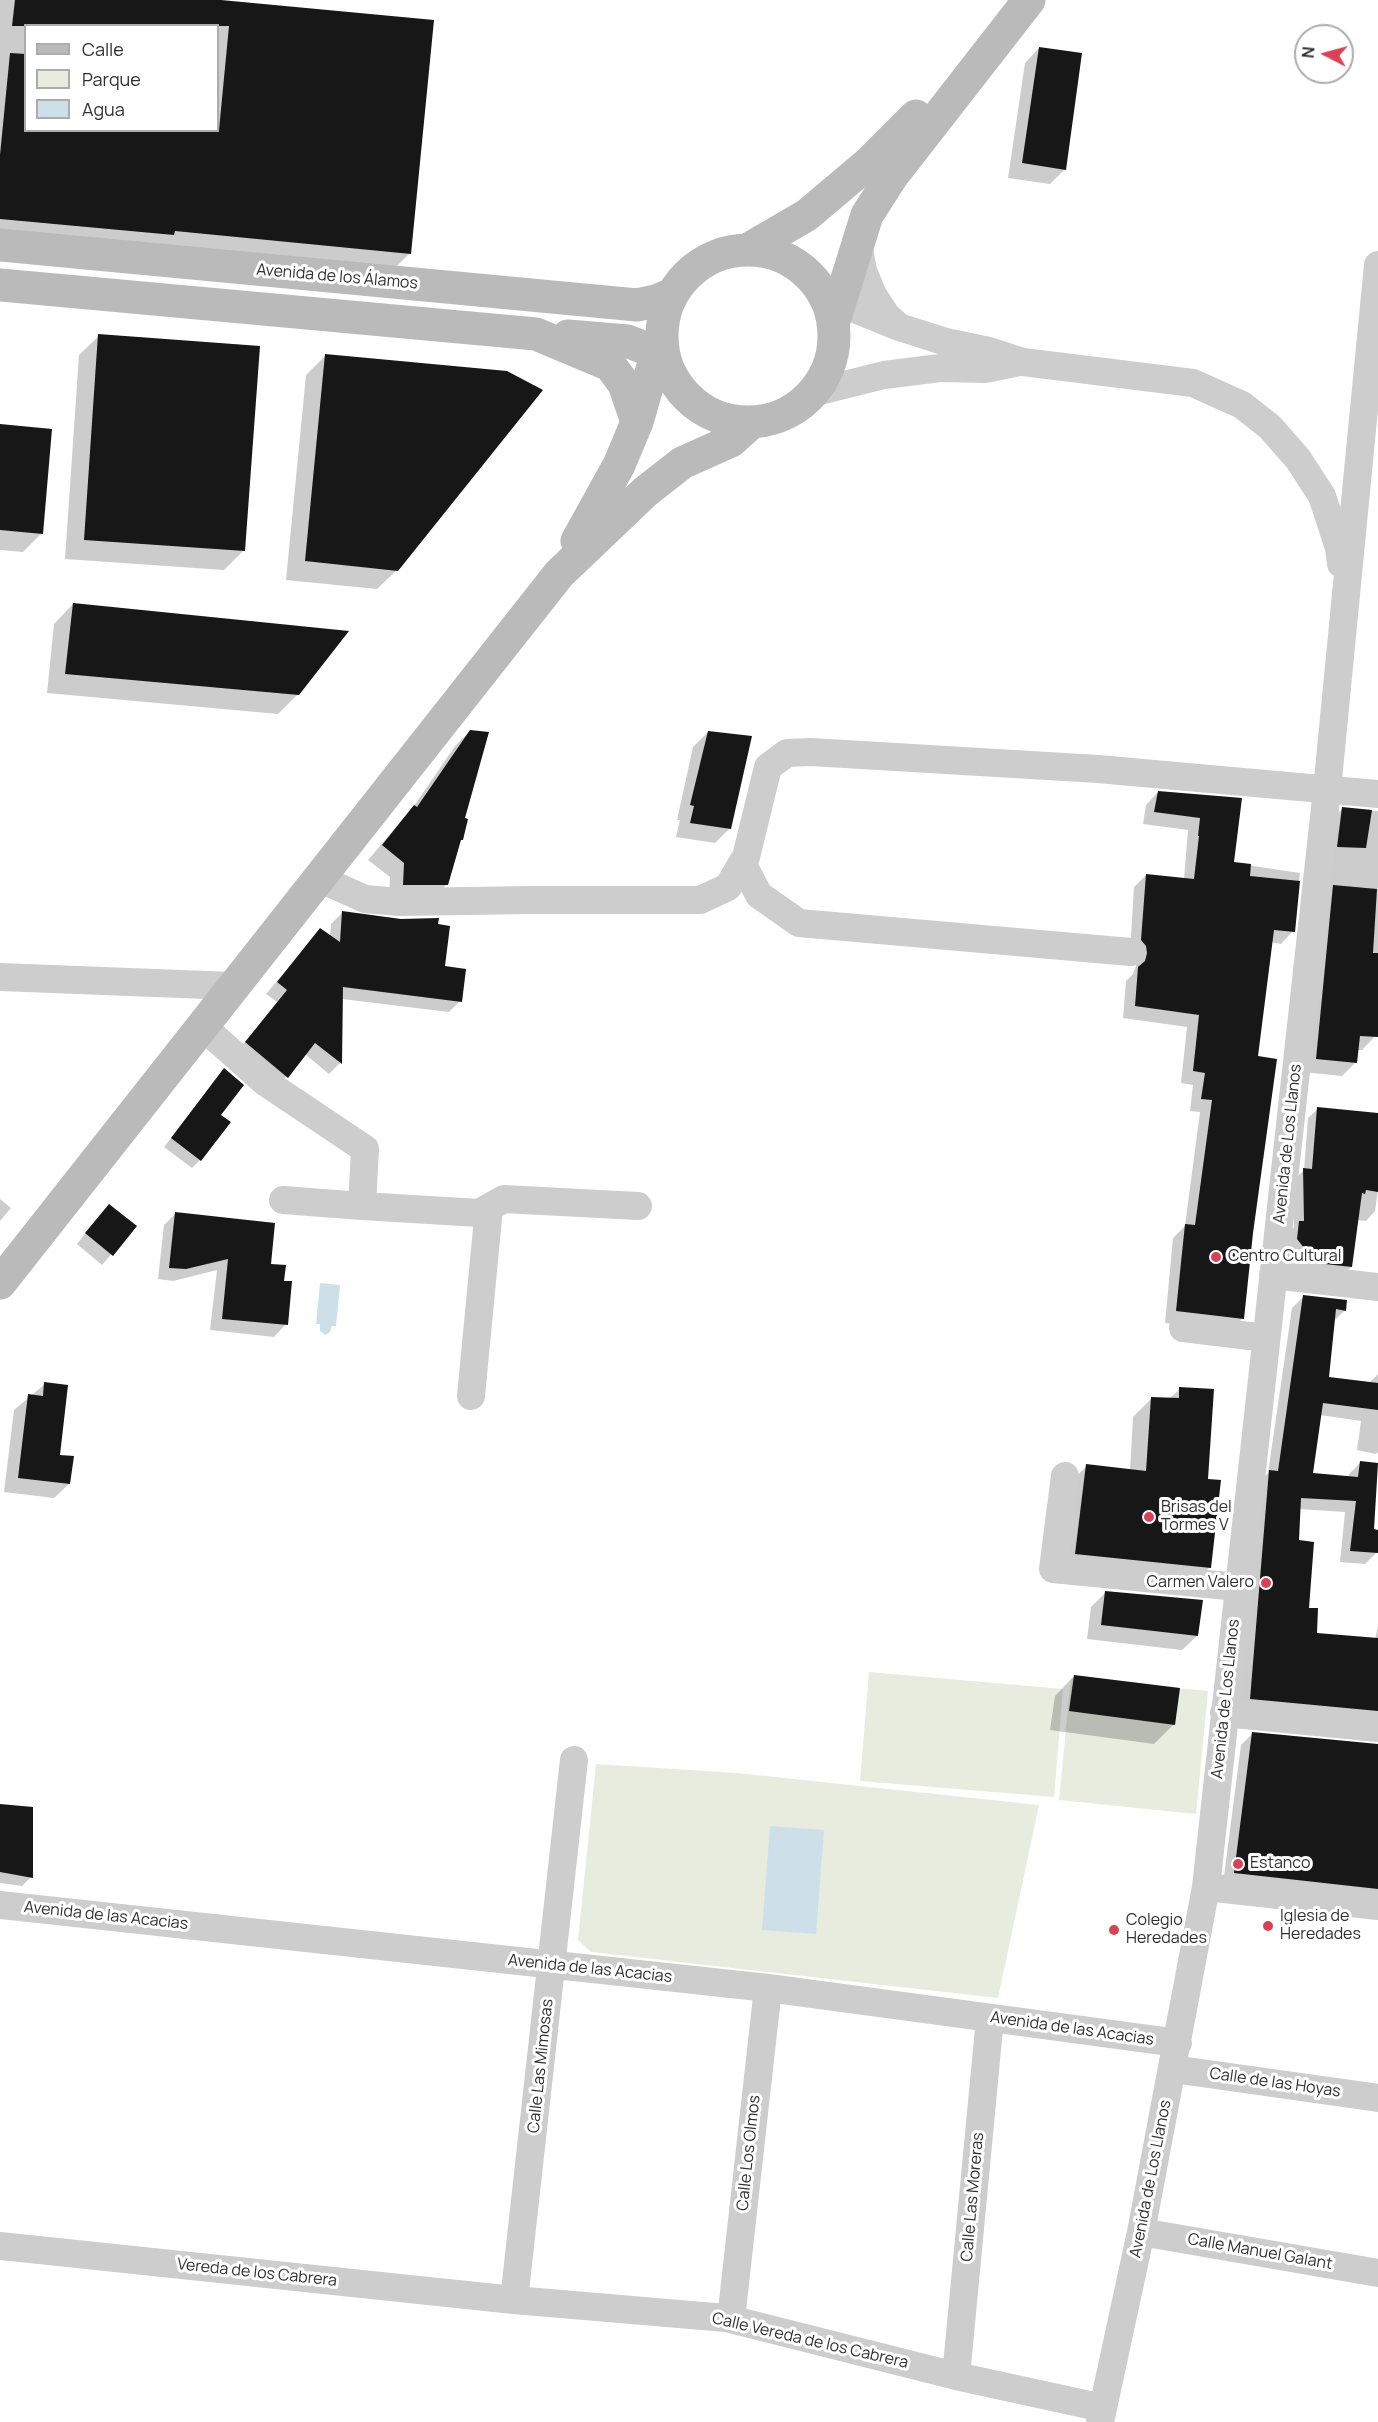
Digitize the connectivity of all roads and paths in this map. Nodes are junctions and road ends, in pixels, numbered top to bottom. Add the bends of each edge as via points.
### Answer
1 (1021, 10) edge
2 (858, 243) junction
3 (0, 245) edge
4 (747, 250) junction
5 (1378, 266) edge
6 (0, 285) edge
7 (672, 294) junction
8 (831, 306) junction
9 (899, 327) junction
10 (536, 334) junction
11 (661, 351) junction
12 (1023, 362) junction
13 (812, 393) junction
14 (637, 422) junction
15 (751, 423) junction
16 (559, 574) junction
17 (1345, 596) junction
18 (1327, 790) junction
19 (1378, 794) edge
20 (742, 863) junction
21 (318, 878) junction
22 (1131, 952) dead end
23 (0, 977) edge
24 (233, 986) junction
25 (202, 1026) junction
26 (283, 1200) dead end
27 (362, 1206) junction
28 (638, 1206) dead end
29 (489, 1208) junction
30 (1273, 1275) junction
31 (0, 1283) edge
32 (1378, 1287) edge
33 (1183, 1328) dead end
34 (1266, 1338) junction
35 (471, 1396) dead end
36 (1065, 1476) dead end
37 (1238, 1587) junction
38 (1224, 1713) junction
39 (1378, 1728) edge
40 (574, 1760) dead end
41 (1206, 1887) junction
42 (0, 1905) edge
43 (1378, 1906) edge
44 (552, 1965) junction
45 (768, 1988) junction
46 (990, 2018) junction
47 (1175, 2056) junction
48 (1378, 2098) edge
49 (1141, 2232) junction
50 (0, 2246) edge
51 (1378, 2273) edge
52 (514, 2300) junction
53 (730, 2319) junction
54 (956, 2376) junction
55 (1101, 2415) edge

1 - 2 main road via 892,176 867,215
1 - 4 main road via 871,161 807,215
2 - 8 main road
2 - 9 street via 873,295
3 - 7 main road, Avenida de los Álamos via 637,305
4 - 7 main road via 718,255 692,270
4 - 8 main road via 777,255 802,269
5 - 17 street
6 - 10 main road
7 - 11 main road via 664,315
8 - 9 street
8 - 13 main road via 831,357 826,373
9 - 12 street
10 - 11 main road via 627,342
10 - 14 main road via 610,364 624,384
11 - 14 main road
11 - 15 main road via 674,382 689,399 707,413
12 - 13 street via 985,369 940,368 884,375
12 - 17 street via 1193,383 1242,405 1270,427 1298,459 1322,496 1339,548
13 - 15 main road via 795,409 774,419
14 - 16 main road via 619,465
15 - 16 main road via 730,441 682,463 645,492
16 - 21 main road
17 - 18 street, Avenida de Los Llanos
18 - 19 street
18 - 20 street via 1098,769 788,753 768,766
18 - 30 street, Avenida de Los Llanos
20 - 21 street via 728,887 700,900 399,903 365,899
20 - 22 street via 759,895 799,923
21 - 24 main road
23 - 24 street
24 - 25 main road
25 - 27 street via 265,1082 365,1149
25 - 31 main road
26 - 27 street
27 - 29 street via 479,1213
28 - 29 street via 504,1199
29 - 35 street
30 - 32 street
30 - 34 street, Avenida de Los Llanos
33 - 34 street
34 - 37 street, Avenida de Los Llanos
36 - 37 street via 1053,1569
37 - 38 street, Avenida de Los Llanos
38 - 39 street
38 - 41 street, Avenida de Los Llanos
40 - 44 street, Calle Las Mimosas
41 - 43 street
41 - 47 street, Avenida de Los Llanos
42 - 44 street, Avenida de las Acacias
44 - 45 street, Avenida de las Acacias
44 - 52 street, Calle Las Mimosas
45 - 46 street, Avenida de las Acacias
45 - 53 street, Calle Los Olmos
46 - 47 street, Avenida de las Acacias
46 - 54 street, Calle Las Moreras
47 - 48 street, Calle de las Hoyas
47 - 49 street, Avenida de Los Llanos
49 - 51 street, Calle Manuel Galant
49 - 55 street, Avenida de Los Llanos
50 - 52 street, Vereda de los Cabrera
52 - 53 street, Calle Vereda de los Cabrera
53 - 54 street, Calle Vereda de los Cabrera
54 - 55 street, Calle Vereda de los Cabrera

